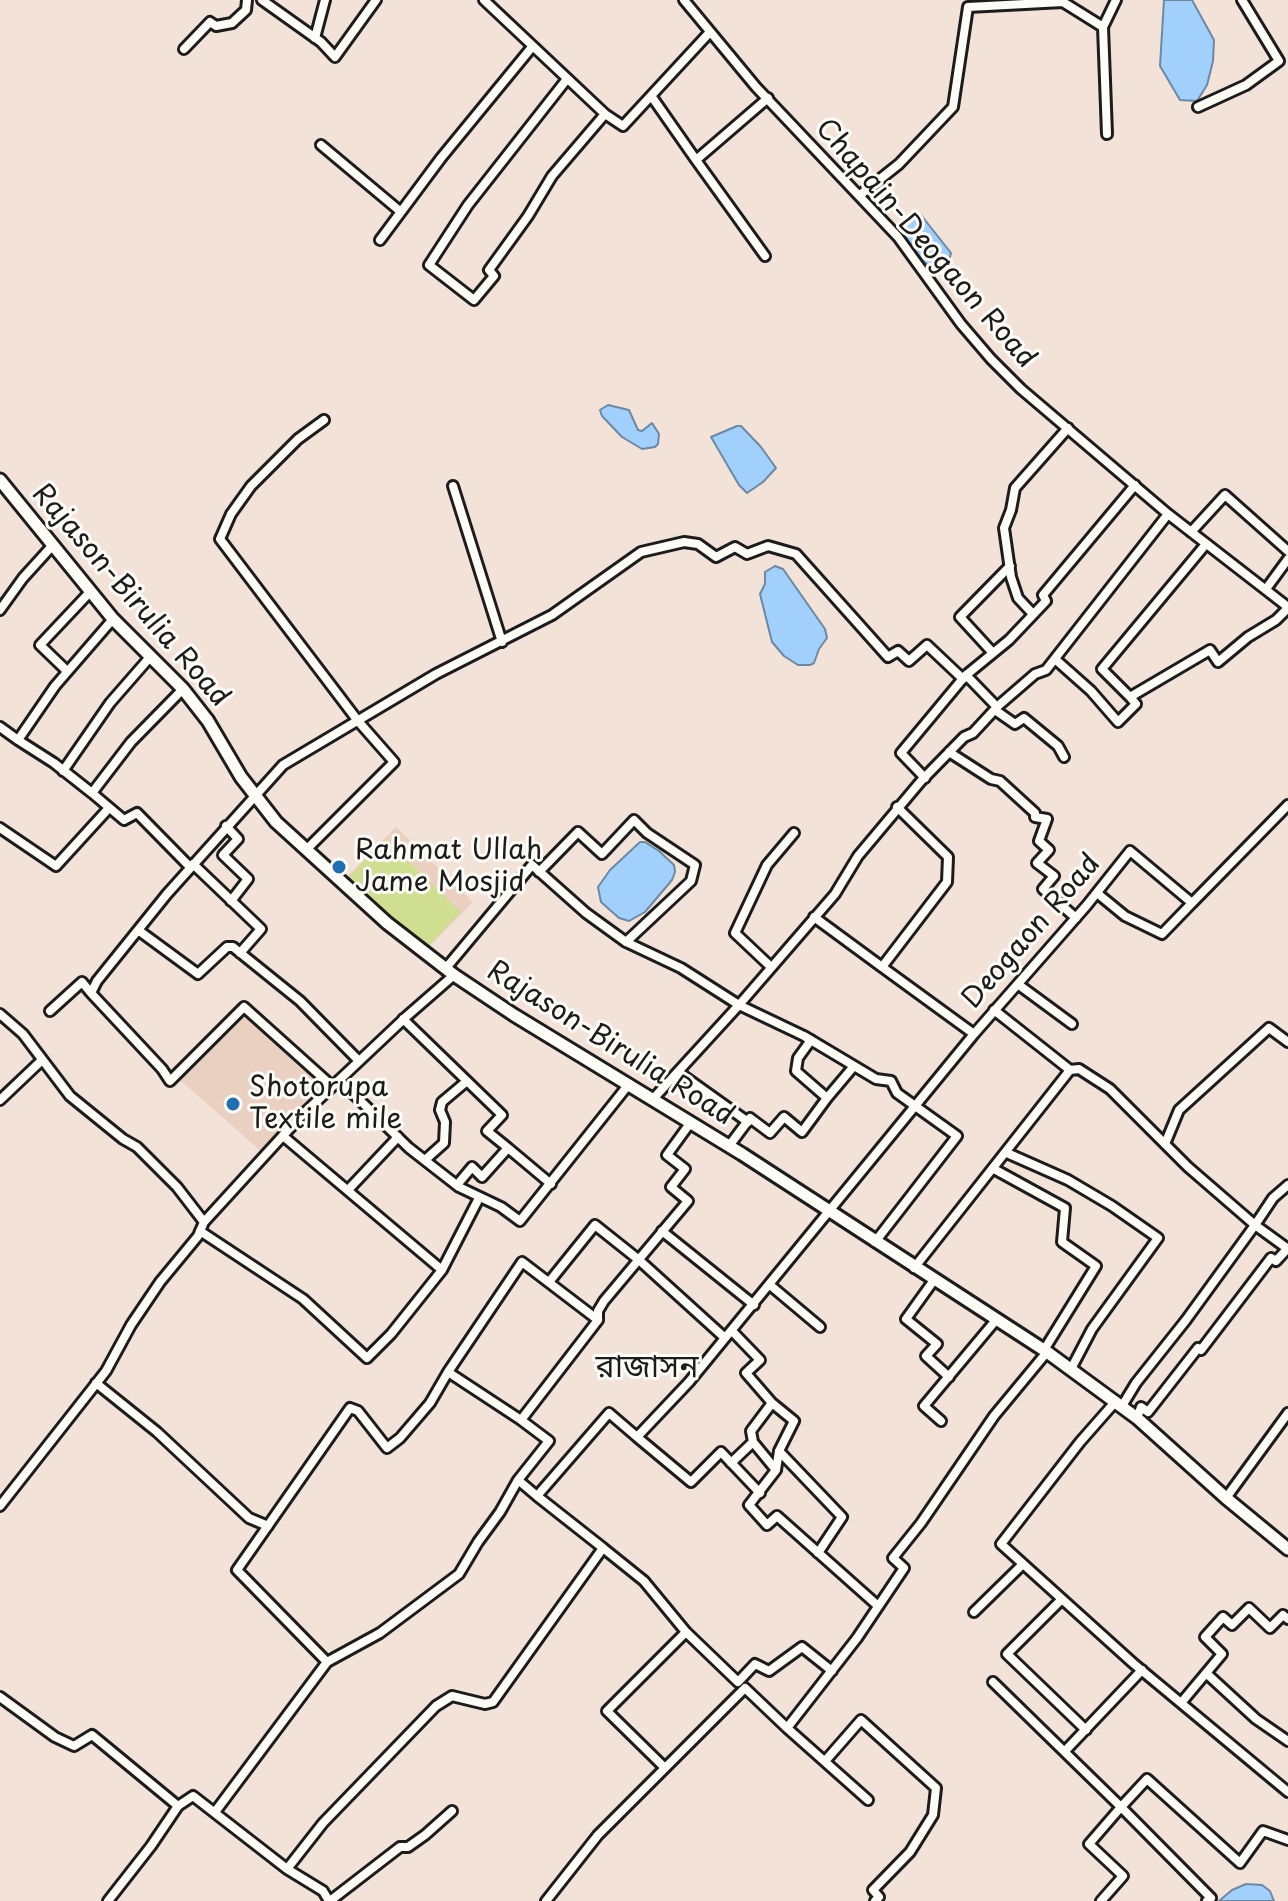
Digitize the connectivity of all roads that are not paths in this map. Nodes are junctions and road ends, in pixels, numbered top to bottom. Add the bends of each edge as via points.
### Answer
1 (247, 0) edge
2 (262, 0) edge
3 (325, 0) edge
4 (376, 0) edge
5 (484, 0) edge
6 (684, 0) edge
7 (1116, 0) edge
8 (1242, 0) edge
9 (1103, 27) junction
10 (710, 32) junction
11 (315, 38) junction
12 (532, 47) junction
13 (184, 49) dead end
14 (567, 79) junction
15 (652, 97) junction
16 (768, 98) junction
17 (1198, 107) dead end
18 (605, 114) junction
19 (1107, 134) dead end
20 (321, 145) dead end
21 (696, 160) junction
22 (860, 195) junction
23 (401, 212) junction
24 (380, 240) dead end
25 (765, 256) dead end
26 (324, 420) dead end
27 (1068, 428) junction
28 (0, 480) edge
29 (1135, 485) junction
30 (453, 486) dead end
31 (1168, 514) junction
32 (1191, 532) junction
33 (1206, 544) junction
34 (52, 546) junction
35 (1288, 551) edge
36 (1288, 559) edge
37 (1010, 566) junction
38 (1266, 589) junction
39 (89, 593) junction
40 (1288, 607) edge
41 (0, 610) edge
42 (1033, 614) junction
43 (113, 619) junction
44 (502, 642) junction
45 (993, 653) junction
46 (151, 656) junction
47 (1055, 659) junction
48 (67, 671) junction
49 (964, 677) junction
50 (183, 689) junction
51 (1130, 697) junction
52 (996, 708) junction
53 (358, 721) junction
54 (0, 727) edge
55 (18, 740) junction
56 (949, 752) junction
57 (1064, 757) dead end
58 (63, 771) junction
59 (925, 778) junction
60 (92, 793) junction
61 (255, 793) junction
62 (897, 807) junction
63 (109, 808) junction
64 (1286, 811) edge
65 (226, 826) junction
66 (0, 828) edge
67 (794, 833) dead end
68 (306, 850) junction
69 (192, 865) junction
70 (539, 872) junction
71 (1097, 893) junction
72 (231, 901) junction
73 (1192, 903) junction
74 (814, 917) junction
75 (1076, 918) junction
76 (138, 930) junction
77 (626, 942) junction
78 (240, 953) junction
79 (771, 967) junction
80 (882, 967) junction
81 (450, 972) junction
82 (1019, 985) junction
83 (91, 993) junction
84 (739, 1005) junction
85 (994, 1010) junction
86 (50, 1011) dead end
87 (0, 1014) edge
88 (403, 1019) junction
89 (1072, 1024) dead end
90 (974, 1034) junction
91 (811, 1040) junction
92 (1288, 1042) edge
93 (41, 1061) junction
94 (359, 1061) junction
95 (854, 1066) junction
96 (1070, 1070) junction
97 (678, 1072) junction
98 (467, 1081) junction
99 (335, 1083) junction
100 (629, 1084) junction
101 (827, 1098) junction
102 (653, 1099) junction
103 (0, 1100) edge
104 (916, 1104) junction
105 (691, 1122) junction
106 (748, 1122) junction
107 (283, 1136) junction
108 (398, 1137) junction
109 (1165, 1144) junction
110 (729, 1146) junction
111 (508, 1148) junction
112 (1007, 1153) junction
113 (425, 1160) junction
114 (994, 1169) junction
115 (551, 1184) junction
116 (457, 1185) junction
117 (1288, 1185) edge
118 (348, 1190) junction
119 (479, 1198) junction
120 (830, 1212) junction
121 (1255, 1225) junction
122 (202, 1226) junction
123 (662, 1231) junction
124 (875, 1242) junction
125 (1288, 1249) edge
126 (639, 1260) junction
127 (914, 1268) junction
128 (442, 1270) junction
129 (934, 1280) junction
130 (549, 1282) junction
131 (770, 1285) junction
132 (754, 1305) junction
133 (598, 1320) junction
134 (996, 1320) junction
135 (820, 1327) dead end
136 (729, 1334) junction
137 (1045, 1351) junction
138 (1071, 1369) junction
139 (448, 1372) junction
140 (949, 1377) junction
141 (96, 1383) junction
142 (772, 1403) junction
143 (1119, 1403) junction
144 (1288, 1413) edge
145 (1137, 1418) junction
146 (521, 1420) junction
147 (941, 1421) dead end
148 (637, 1437) junction
149 (753, 1442) junction
150 (779, 1451) junction
151 (731, 1463) junction
152 (776, 1470) junction
153 (518, 1480) junction
154 (760, 1493) junction
155 (537, 1496) junction
156 (1226, 1498) junction
157 (0, 1506) edge
158 (268, 1526) junction
159 (603, 1548) junction
160 (1288, 1549) edge
161 (818, 1553) junction
162 (1023, 1564) junction
163 (1062, 1599) junction
164 (877, 1605) junction
165 (974, 1612) dead end
166 (1288, 1619) edge
167 (686, 1632) junction
168 (327, 1662) junction
169 (1142, 1670) junction
170 (832, 1671) junction
171 (1206, 1673) junction
172 (993, 1682) dead end
173 (741, 1685) junction
174 (0, 1697) edge
175 (1181, 1703) junction
176 (787, 1728) junction
177 (1086, 1730) junction
178 (1288, 1741) edge
179 (1065, 1751) junction
180 (826, 1760) junction
181 (664, 1767) junction
182 (1288, 1792) edge
183 (868, 1800) dead end
184 (178, 1806) junction
185 (1121, 1807) junction
186 (452, 1811) dead end
187 (215, 1812) junction
188 (1288, 1840) edge
189 (287, 1869) junction
190 (108, 1901) edge
191 (330, 1901) edge
192 (546, 1901) edge
193 (875, 1901) edge
194 (1101, 1901) edge
195 (1207, 1901) edge

1 - 13 street via 246,10 232,23 210,22
2 - 11 street
3 - 11 street
4 - 11 street via 335,57
5 - 12 street
6 - 10 street, Chapain-Deogaon Road
7 - 9 street
8 - 17 street via 1279,61 1246,85
9 - 19 street
9 - 22 street via 1063,2 968,7 953,107 899,164
10 - 15 street
10 - 16 street, Chapain-Deogaon Road
12 - 14 street
12 - 23 street
14 - 18 street
14 - 18 street via 468,205 429,265 474,300 494,276 489,270 552,176
15 - 18 street via 623,126
15 - 21 street
16 - 21 street
16 - 22 street, Chapain-Deogaon Road
20 - 23 street
21 - 25 street
22 - 27 street, Chapain-Deogaon Road via 991,359
23 - 24 street
26 - 53 street via 251,486 220,539
27 - 29 street, Chapain-Deogaon Road
27 - 37 street via 1015,488 1004,528
28 - 34 street, Rajason-Birulia Road
29 - 31 street, Chapain-Deogaon Road
29 - 42 street
30 - 44 street
31 - 32 street, Chapain-Deogaon Road
31 - 47 street
32 - 33 street, Chapain-Deogaon Road
32 - 35 street via 1225,495
33 - 38 street, Chapain-Deogaon Road
33 - 51 street via 1102,669
34 - 39 street, Rajason-Birulia Road
34 - 41 street
36 - 38 street
37 - 42 street via 1018,598
37 - 45 street via 960,617
38 - 40 street, Chapain-Deogaon Road
39 - 43 street, Rajason-Birulia Road
39 - 48 street via 40,645
40 - 51 street via 1218,662 1210,650
42 - 45 street
43 - 46 street, Rajason-Birulia Road
43 - 48 street
44 - 49 street via 572,604 641,552 684,542 698,544 716,557 735,547 747,554 768,546 796,554 888,657 898,651 909,661 927,645
44 - 53 street via 448,667
45 - 49 street
46 - 50 street, Rajason-Birulia Road
46 - 58 street
47 - 51 street via 1118,722 1136,704
47 - 52 street
48 - 55 street
49 - 52 street
49 - 59 street via 901,753
50 - 60 street via 131,742
50 - 61 street, Rajason-Birulia Road
52 - 56 street
52 - 57 street via 1015,724 1024,718
53 - 61 street via 283,765
53 - 68 street via 394,762
54 - 55 street
55 - 58 street
56 - 59 street
56 - 75 street via 1000,781 1035,817 1047,819 1039,841 1049,850 1037,863 1054,876 1043,889
58 - 60 street
59 - 62 street
60 - 63 street
61 - 65 street
61 - 68 street, Rajason-Birulia Road
62 - 74 street
62 - 80 street via 948,857 947,882
63 - 66 street via 56,866
63 - 69 street via 124,820 137,813
64 - 73 street
65 - 69 street
65 - 72 street via 238,839 223,855 248,879
67 - 79 street via 767,865 735,933
68 - 81 street, Rajason-Birulia Road
69 - 72 street
69 - 76 street
70 - 77 street
70 - 77 street via 578,832 602,854 634,820 695,865 691,881
70 - 81 street via 532,865
71 - 73 street via 1125,916 1162,934
71 - 73 street, Deogaon Road via 1130,851
71 - 75 street, Deogaon Road
72 - 78 street via 261,929
74 - 79 street
74 - 80 street
75 - 82 street, Deogaon Road
76 - 78 street via 198,974 227,947
76 - 83 street
77 - 84 street via 681,968
78 - 94 street via 300,1001
79 - 84 street
80 - 90 street
81 - 88 street
81 - 100 street, Rajason-Birulia Road
82 - 85 street, Deogaon Road
82 - 89 street
83 - 86 street via 82,982
83 - 99 street via 170,1081 244,1007
84 - 91 street
84 - 97 street
85 - 90 street, Deogaon Road
85 - 96 street
87 - 93 street via 23,1034
88 - 94 street
88 - 98 street
90 - 104 street, Deogaon Road
91 - 95 street
91 - 101 street via 796,1071
92 - 109 street via 1269,1028 1179,1110
93 - 103 street
93 - 122 street via 70,1096 137,1147 177,1187
94 - 99 street
95 - 101 street
95 - 104 street via 891,1081 897,1093
96 - 109 street via 1079,1069 1110,1089
96 - 112 street
97 - 102 street
97 - 106 street
98 - 111 street via 502,1115 487,1131
98 - 113 street via 442,1102 444,1143
99 - 107 street
99 - 108 street
100 - 102 street, Rajason-Birulia Road
100 - 115 street
101 - 106 street via 802,1132 784,1117 770,1133 750,1118
102 - 105 street, Rajason-Birulia Road
104 - 120 street, Deogaon Road
104 - 124 street via 957,1136
105 - 110 street, Rajason-Birulia Road
105 - 123 street via 667,1155 685,1169 671,1187 688,1201
106 - 110 street
107 - 118 street
107 - 122 street
108 - 113 street
108 - 118 street
109 - 121 street
110 - 120 street, Rajason-Birulia Road
111 - 115 street
111 - 116 street via 482,1177 472,1167
112 - 114 street
112 - 138 street via 1068,1180 1158,1238 1092,1329
113 - 116 street
114 - 127 street
114 - 137 street via 1065,1208 1062,1242 1096,1266
115 - 119 street via 520,1221
116 - 119 street
117 - 121 street
118 - 128 street
119 - 128 street
120 - 124 street, Rajason-Birulia Road
120 - 131 street, Deogaon Road
121 - 125 street
121 - 143 street
122 - 128 street via 303,1299 367,1358
122 - 141 street
123 - 126 street
123 - 132 street
124 - 127 street, Rajason-Birulia Road
125 - 145 street via 1276,1261 1271,1258 1201,1350 1148,1412 1141,1407
126 - 130 street via 595,1225
126 - 133 street via 604,1301
126 - 136 street
127 - 129 street, Rajason-Birulia Road
129 - 134 street, Rajason-Birulia Road
129 - 140 street via 906,1319 937,1344 926,1356
130 - 133 street
130 - 139 street via 522,1262
131 - 132 street, Deogaon Road
131 - 135 street
132 - 136 street, Deogaon Road
133 - 146 street
134 - 137 street, Rajason-Birulia Road
134 - 140 street
136 - 142 street via 760,1360 746,1373
136 - 148 street, Deogaon Road
137 - 138 street, Rajason-Birulia Road
137 - 164 street via 893,1558 904,1568
138 - 143 street, Rajason-Birulia Road
139 - 146 street
139 - 158 street via 430,1403 390,1448 350,1408
140 - 147 street via 924,1406
141 - 157 street
141 - 158 street via 249,1518
142 - 149 street via 751,1431
142 - 150 street via 794,1421
143 - 145 street, Rajason-Birulia Road
143 - 162 street via 1080,1442 1001,1544
144 - 156 street
145 - 156 street, Rajason-Birulia Road
146 - 153 street via 549,1441
148 - 151 street via 691,1482 721,1452
148 - 155 street via 609,1413
149 - 151 street
149 - 152 street
150 - 152 street
150 - 161 street via 842,1517
151 - 154 street
152 - 154 street
153 - 155 street
153 - 168 street via 459,1574 380,1633
154 - 161 street via 749,1505 767,1525 777,1516
155 - 159 street
156 - 160 street, Rajason-Birulia Road
158 - 168 street via 237,1570
159 - 167 street via 644,1581
159 - 189 street via 493,1702 452,1696 436,1706 323,1823
161 - 164 street
162 - 163 street
162 - 165 street
163 - 169 street
163 - 177 street via 1007,1654
164 - 170 street
166 - 171 street via 1283,1615 1270,1628 1249,1608 1232,1625 1223,1617 1205,1637 1222,1654
167 - 173 street
167 - 181 street via 607,1711
168 - 187 street
169 - 175 street
169 - 177 street
170 - 173 street via 802,1647 769,1671 755,1664
170 - 176 street
171 - 175 street
171 - 178 street
172 - 179 street
173 - 176 street
173 - 181 street
174 - 184 street via 74,1746 92,1735
175 - 182 street
176 - 180 street
177 - 179 street
179 - 185 street
180 - 183 street
180 - 193 street via 861,1720 936,1788 933,1815 910,1852 873,1890 879,1897
181 - 192 street via 598,1835
184 - 187 street via 193,1796
184 - 190 street
185 - 188 street via 1147,1779 1240,1863 1263,1831
185 - 194 street via 1089,1844 1123,1876
185 - 195 street via 1211,1898
186 - 191 street
187 - 189 street
189 - 191 street

